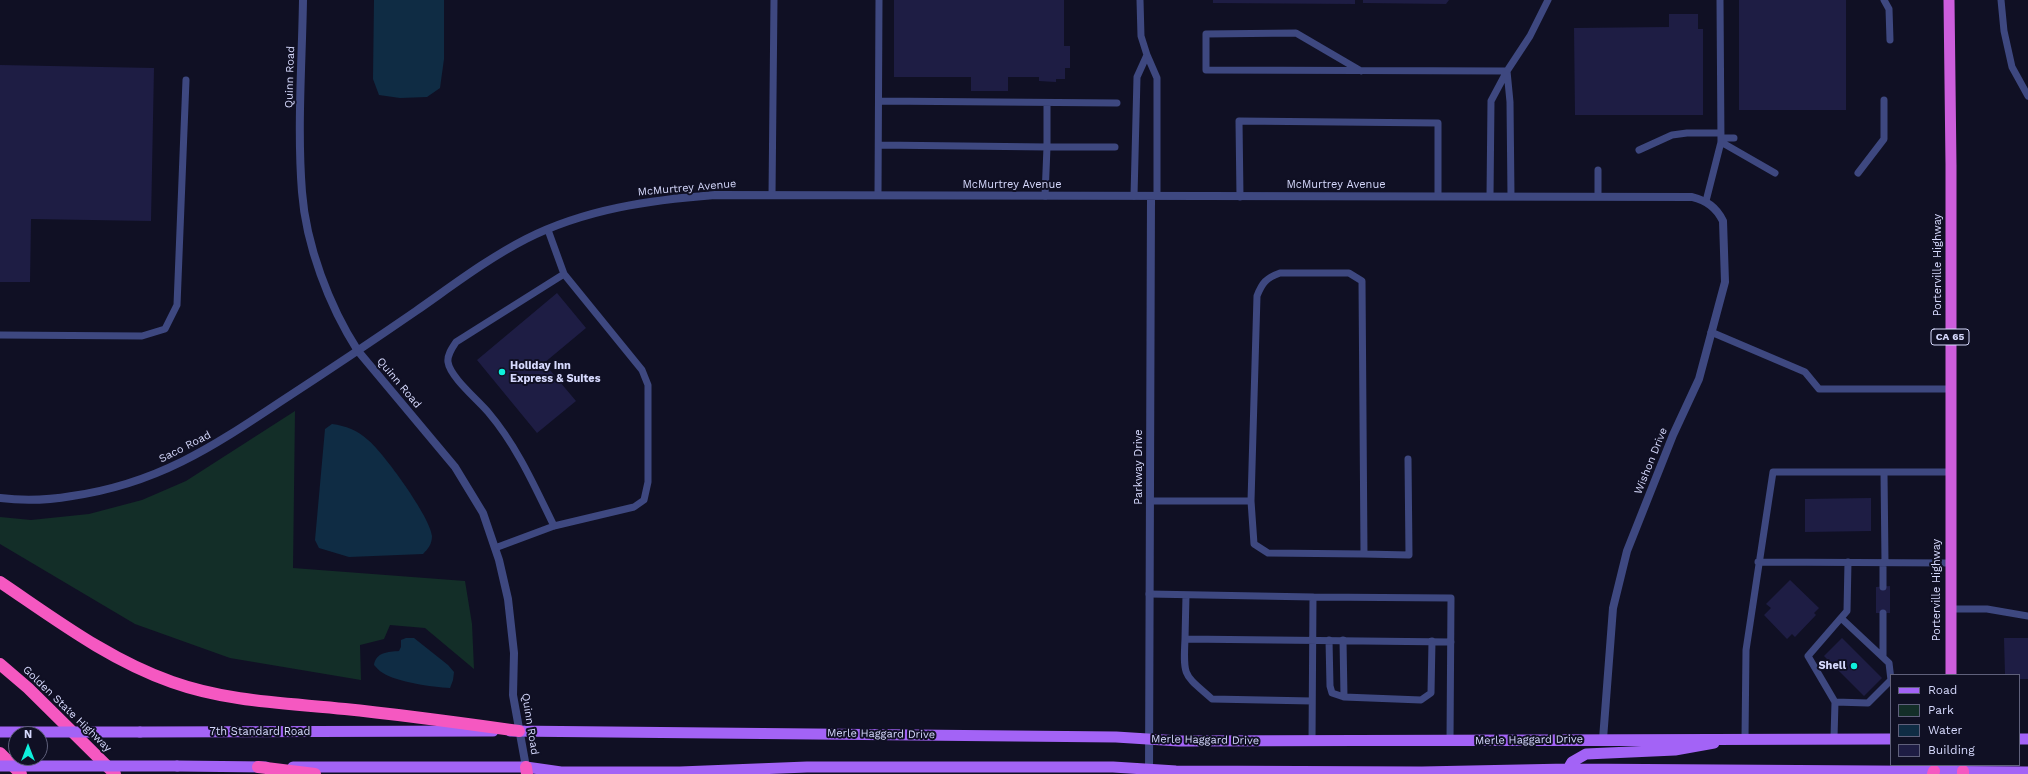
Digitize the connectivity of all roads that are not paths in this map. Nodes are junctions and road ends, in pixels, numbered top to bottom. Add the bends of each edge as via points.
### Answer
1 (303, 0) edge
2 (774, 0) edge
3 (879, 0) edge
4 (1140, 0) edge
5 (1548, 0) edge
6 (1720, 0) edge
7 (1884, 0) edge
8 (1949, 0) edge
9 (2002, 0) edge
10 (1890, 40) dead end
11 (1147, 55) junction
12 (1361, 71) junction
13 (1507, 71) junction
14 (186, 80) dead end
15 (2028, 96) edge
16 (1884, 100) dead end
17 (879, 101) junction
18 (1117, 102) dead end
19 (1047, 103) junction
20 (1721, 138) junction
21 (1734, 138) dead end
22 (879, 144) junction
23 (1047, 146) junction
24 (1115, 147) dead end
25 (1639, 150) dead end
26 (1598, 170) dead end
27 (1775, 173) dead end
28 (1858, 173) dead end
29 (772, 195) junction
30 (878, 195) junction
31 (1045, 196) junction
32 (1134, 196) junction
33 (1154, 196) junction
34 (1438, 196) junction
35 (1490, 196) junction
36 (1511, 196) junction
37 (1598, 196) junction
38 (1240, 197) junction
39 (1706, 201) junction
40 (548, 230) junction
41 (564, 274) junction
42 (1711, 332) junction
43 (0, 334) edge
44 (358, 351) junction
45 (1950, 389) junction
46 (1408, 459) dead end
47 (1884, 472) junction
48 (1950, 472) junction
49 (0, 498) edge
50 (1150, 501) junction
51 (1251, 501) junction
52 (554, 526) junction
53 (495, 548) junction
54 (1364, 554) junction
55 (1758, 562) junction
56 (1848, 562) junction
57 (1884, 563) junction
58 (1950, 563) junction
59 (0, 582) edge
60 (1882, 587) dead end
61 (1149, 594) junction
62 (1186, 595) junction
63 (1313, 597) junction
64 (1950, 609) junction
65 (1883, 613) dead end
66 (2028, 616) edge
67 (1841, 618) junction
68 (1185, 639) junction
69 (1312, 640) junction
70 (1329, 640) junction
71 (1343, 640) junction
72 (1432, 642) junction
73 (1451, 642) junction
74 (1883, 657) junction
75 (0, 664) edge
76 (1890, 674) edge
77 (1951, 674) edge
78 (1890, 681) edge
79 (1344, 697) junction
80 (1312, 701) junction
81 (1835, 702) junction
82 (519, 731) junction
83 (0, 732) edge
84 (1150, 738) junction
85 (1741, 738) junction
86 (1834, 738) junction
87 (1890, 738) edge
88 (1603, 739) junction
89 (1312, 741) junction
90 (1450, 741) junction
91 (0, 753) edge
92 (0, 766) edge
93 (258, 767) junction
94 (526, 770) edge
95 (1002, 770) edge
96 (1935, 770) edge
97 (1963, 770) edge
98 (807, 771) edge
99 (1568, 771) edge
100 (1149, 772) edge
101 (1692, 772) edge
102 (2028, 772) edge
103 (1422, 773) edge
104 (21, 774) edge
105 (115, 774) edge
106 (315, 774) edge

1 - 44 street, Quinn Road via 300,122 302,192 309,237 327,290 346,332
2 - 29 lane
3 - 17 lane
4 - 11 lane via 1141,36
5 - 13 lane via 1530,36
6 - 20 lane
7 - 10 lane via 1889,9
8 - 45 highway, Porterville Highway / CA 65
9 - 15 lane via 2004,31 2012,67
11 - 32 lane via 1137,77
11 - 33 lane via 1156,78
12 - 12 lane via 1296,34 1206,34 1206,70
12 - 13 lane
13 - 35 lane via 1491,101
13 - 36 lane via 1510,102
14 - 43 lane via 177,304 166,329 142,336
16 - 28 lane via 1884,139
17 - 19 lane
17 - 22 lane
18 - 19 lane
19 - 23 lane
20 - 21 lane
20 - 25 lane via 1687,132 1672,135
20 - 27 lane
20 - 39 lane
22 - 23 lane
22 - 30 lane
23 - 24 lane
23 - 31 lane
26 - 37 lane
29 - 30 street, McMurtrey Avenue
29 - 40 street, McMurtrey Avenue via 715,195 661,199 613,208 574,219
30 - 31 street, McMurtrey Avenue
31 - 32 street, McMurtrey Avenue
32 - 33 street, McMurtrey Avenue
33 - 38 street, McMurtrey Avenue
33 - 50 street, Parkway Drive
34 - 35 street, McMurtrey Avenue
34 - 38 street, McMurtrey Avenue
34 - 38 lane via 1438,123 1239,121
35 - 36 street, McMurtrey Avenue
36 - 37 street, McMurtrey Avenue
37 - 39 street, McMurtrey Avenue via 1679,196
39 - 42 street, Wishon Drive via 1718,212 1723,221 1724,231 1725,282
40 - 41 lane
40 - 44 street, McMurtrey Avenue via 479,267
41 - 52 lane via 456,342 450,350 448,362 453,373 489,413 521,459
41 - 52 lane via 642,370 648,385 648,482 644,500 634,506
42 - 45 lane via 1805,372 1819,389
42 - 88 street, Wishon Drive via 1699,379 1673,434 1627,551 1613,608
44 - 49 street, Saco Road via 220,441 176,465 136,482 96,493 51,499
44 - 53 street, Quinn Road via 456,467 483,513
45 - 48 highway, Porterville Highway / CA 65
46 - 54 lane via 1409,555
47 - 48 lane
47 - 55 lane via 1773,472
47 - 57 lane
48 - 58 highway, Porterville Highway / CA 65
50 - 51 lane
50 - 61 street, Parkway Drive
51 - 54 lane via 1254,544 1268,553
51 - 54 lane via 1257,296 1262,284 1269,276 1280,273 1349,273 1362,281
52 - 53 lane
53 - 82 street, Quinn Road via 508,599 514,652 513,695
55 - 56 lane
55 - 85 lane via 1746,650
56 - 57 lane
56 - 67 lane via 1847,612
57 - 58 lane
57 - 60 lane
58 - 64 highway, Porterville Highway / CA 65
59 - 82 highway via 106,652 146,672 187,687 242,699 410,715
61 - 62 lane
61 - 84 street, Parkway Drive
62 - 63 lane
62 - 68 lane
63 - 69 lane
63 - 73 lane via 1451,598
64 - 66 lane via 1987,609
64 - 77 highway, Porterville Highway / CA 65
65 - 74 lane
67 - 74 lane
67 - 81 lane via 1808,656
68 - 69 lane
68 - 80 lane via 1183,666 1186,674 1212,699
69 - 70 lane
69 - 80 lane
70 - 71 lane
70 - 79 lane via 1330,686 1332,693
71 - 72 lane
71 - 79 lane
72 - 73 lane
72 - 79 lane via 1431,693 1426,697 1421,700
73 - 90 lane
74 - 76 lane via 1888,663
75 - 105 highway, Golden State Highway via 28,688
78 - 81 lane via 1868,703
80 - 89 lane
81 - 86 lane
82 - 83 main road, 7th Standard Road, bridge
82 - 84 main road, Merle Haggard Drive
82 - 94 street, Quinn Road
84 - 89 main road, Merle Haggard Drive via 1179,741
84 - 100 street, Parkway Drive
85 - 86 main road, Merle Haggard Drive
85 - 88 main road, Merle Haggard Drive
85 - 99 main road via 1675,750 1591,753 1577,758
86 - 87 main road, Merle Haggard Drive
88 - 90 main road, Merle Haggard Drive
89 - 90 main road, Merle Haggard Drive
91 - 104 highway
92 - 93 main road, bridge
93 - 94 main road
93 - 106 highway
94 - 98 main road
95 - 98 main road
95 - 100 main road via 1113,766
96 - 97 main road
96 - 101 main road
97 - 102 main road
99 - 101 main road
99 - 103 main road
100 - 103 main road

